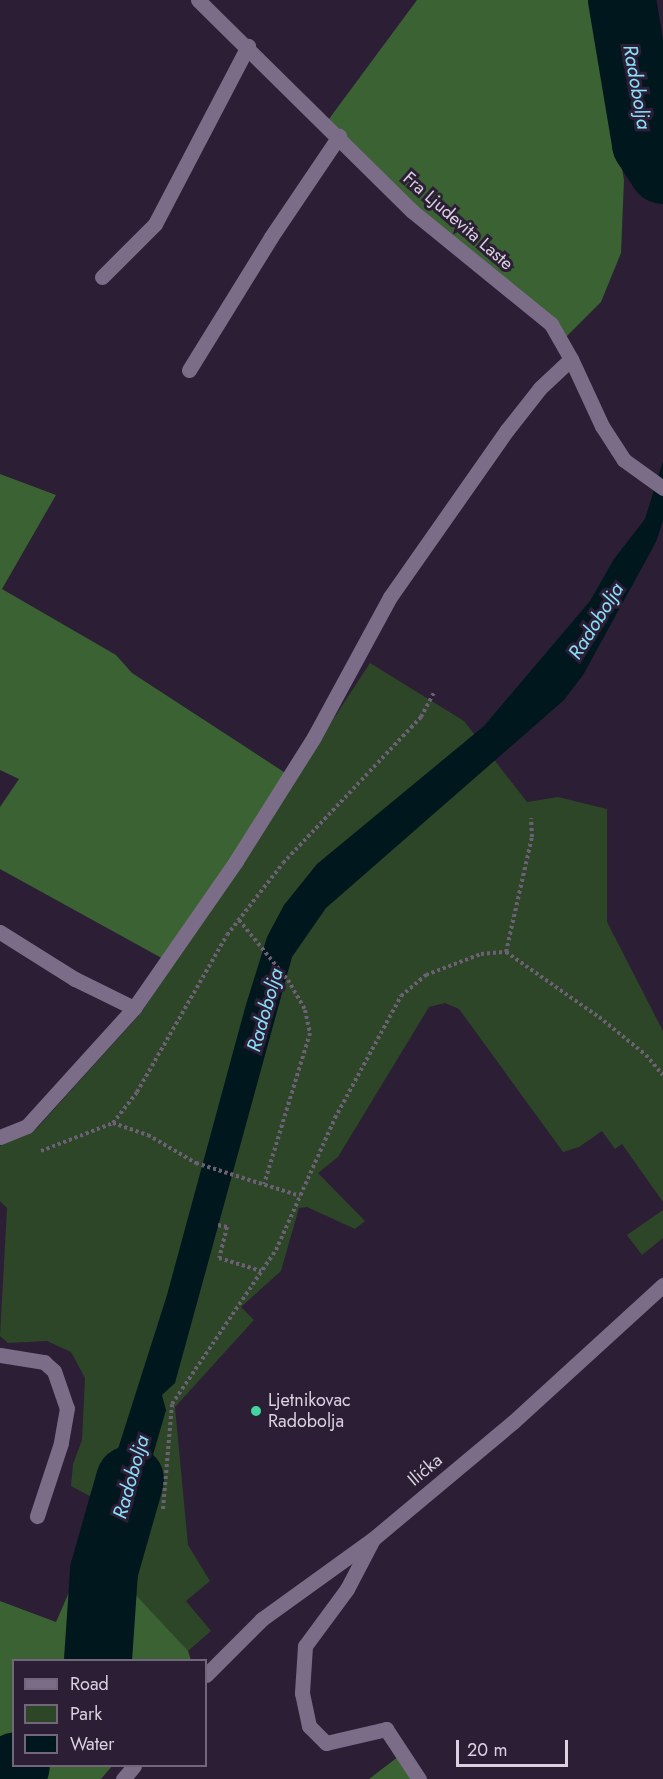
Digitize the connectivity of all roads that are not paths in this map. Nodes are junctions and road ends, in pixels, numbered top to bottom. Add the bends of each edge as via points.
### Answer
1 (198, 0) edge
2 (248, 46) junction
3 (339, 136) junction
4 (102, 277) dead end
5 (572, 359) junction
6 (189, 370) dead end
7 (657, 484) edge
8 (0, 932) edge
9 (134, 1008) junction
10 (0, 1137) edge
11 (663, 1285) edge
12 (0, 1355) edge
13 (37, 1516) dead end
14 (373, 1539) junction
15 (207, 1674) edge
16 (133, 1767) edge
17 (123, 1779) edge
18 (419, 1779) edge

1 - 2 street, Fra Ljudevita Laste
2 - 3 street, Fra Ljudevita Laste
2 - 4 street via 155,224
3 - 5 street, Fra Ljudevita Laste via 412,212 551,324
3 - 6 street
5 - 7 street, Fra Ljudevita Laste via 618,452
5 - 9 street via 540,388 507,430 390,597 314,737 236,861
8 - 9 street via 75,978
9 - 10 street via 27,1126
11 - 14 street, Ilićka via 513,1422
12 - 13 street via 44,1362 54,1371 67,1408 61,1443
14 - 15 street, Ilićka via 262,1619
14 - 18 street via 347,1589 305,1646 302,1693 309,1726 326,1743 386,1729
16 - 17 street

